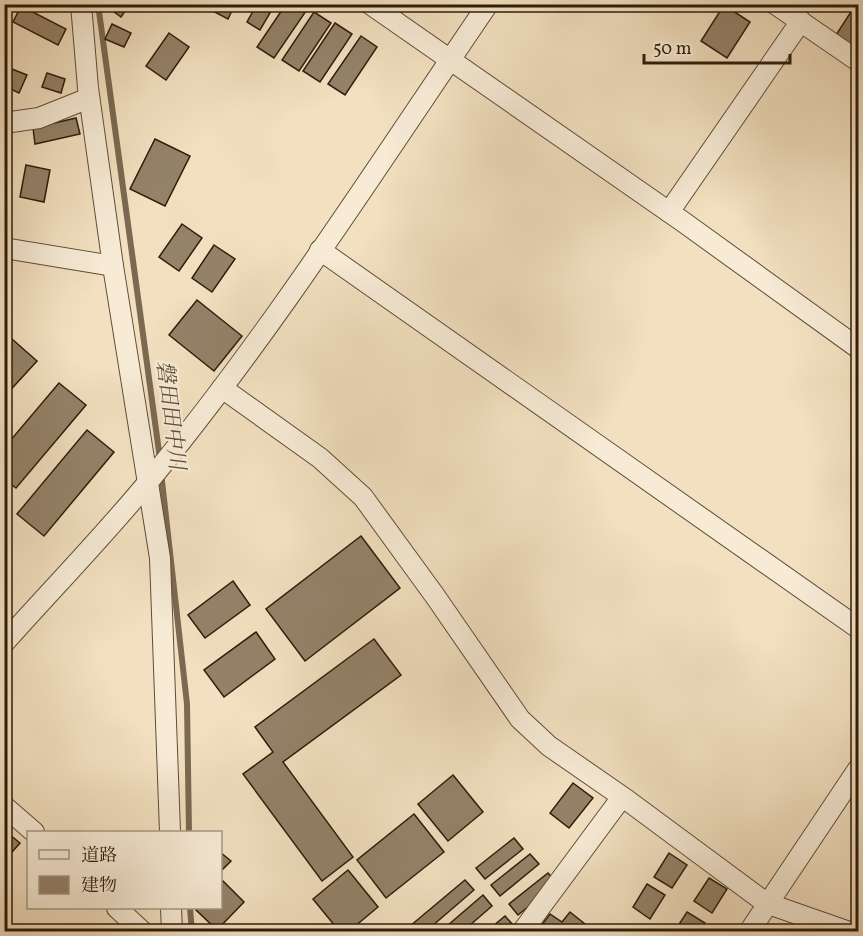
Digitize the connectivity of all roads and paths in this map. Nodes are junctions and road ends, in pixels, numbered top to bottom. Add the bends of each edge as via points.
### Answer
1 (81, 4) edge
2 (370, 4) edge
3 (488, 4) edge
4 (775, 4) edge
5 (801, 21) junction
6 (450, 60) junction
7 (858, 62) edge
8 (89, 98) junction
9 (4, 123) edge
10 (669, 212) junction
11 (4, 248) edge
12 (321, 250) junction
13 (113, 266) junction
14 (858, 348) edge
15 (222, 388) junction
16 (149, 481) junction
17 (858, 628) edge
18 (4, 643) edge
19 (858, 769) edge
20 (622, 797) junction
21 (4, 806) edge
22 (33, 831) edge
23 (170, 831) edge
24 (766, 903) junction
25 (118, 909) edge
26 (171, 909) edge
27 (143, 932) edge
28 (172, 932) edge
29 (522, 932) edge
30 (749, 932) edge
31 (849, 932) edge

1 - 8 street
2 - 6 street
3 - 6 street
4 - 5 street
5 - 7 street
5 - 10 street
6 - 10 street
6 - 12 street
8 - 9 street via 39,118
8 - 13 street
10 - 14 street
11 - 13 street
12 - 15 street
12 - 17 street
13 - 16 street
15 - 16 street
15 - 20 street via 320,458 363,497 520,719 549,746
16 - 18 street
16 - 23 street via 160,558
19 - 24 street
20 - 24 street
20 - 29 street
21 - 22 street
24 - 30 street
24 - 31 street
25 - 27 street
26 - 28 street

